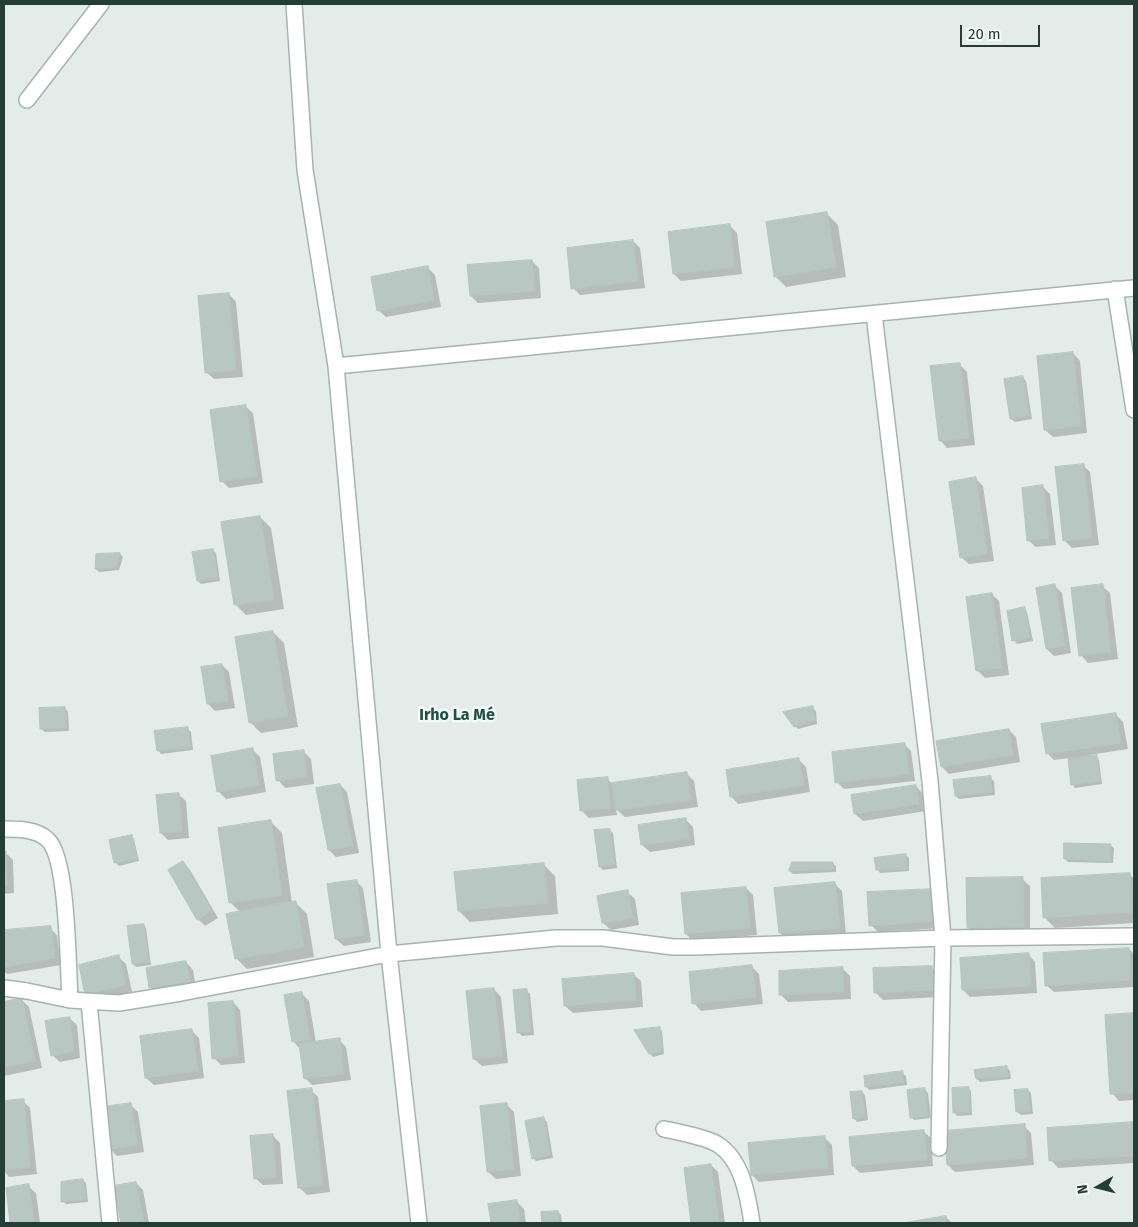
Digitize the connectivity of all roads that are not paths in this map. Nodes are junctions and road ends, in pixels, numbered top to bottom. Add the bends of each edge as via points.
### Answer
1 (101, 4) edge
2 (294, 4) edge
3 (27, 100) dead end
4 (1134, 288) edge
5 (1115, 290) junction
6 (874, 314) junction
7 (336, 366) junction
8 (1134, 410) edge
9 (4, 829) edge
10 (1134, 936) edge
11 (943, 938) junction
12 (389, 954) junction
13 (4, 988) edge
14 (70, 1000) junction
15 (89, 1002) junction
16 (664, 1128) dead end
17 (939, 1148) dead end
18 (110, 1223) edge
19 (419, 1223) edge
20 (752, 1223) edge

1 - 3 street
2 - 7 street via 305,170
4 - 5 street
5 - 6 street
5 - 8 street
6 - 7 street
6 - 11 street via 930,781
7 - 12 street
9 - 14 street via 36,833 47,838 56,852 64,898
10 - 11 street
11 - 12 street via 695,947 602,938 556,938
11 - 17 street
12 - 15 street via 143,999
12 - 19 street
13 - 14 street
14 - 15 street
15 - 18 street
16 - 20 street via 715,1142 732,1157 743,1182

